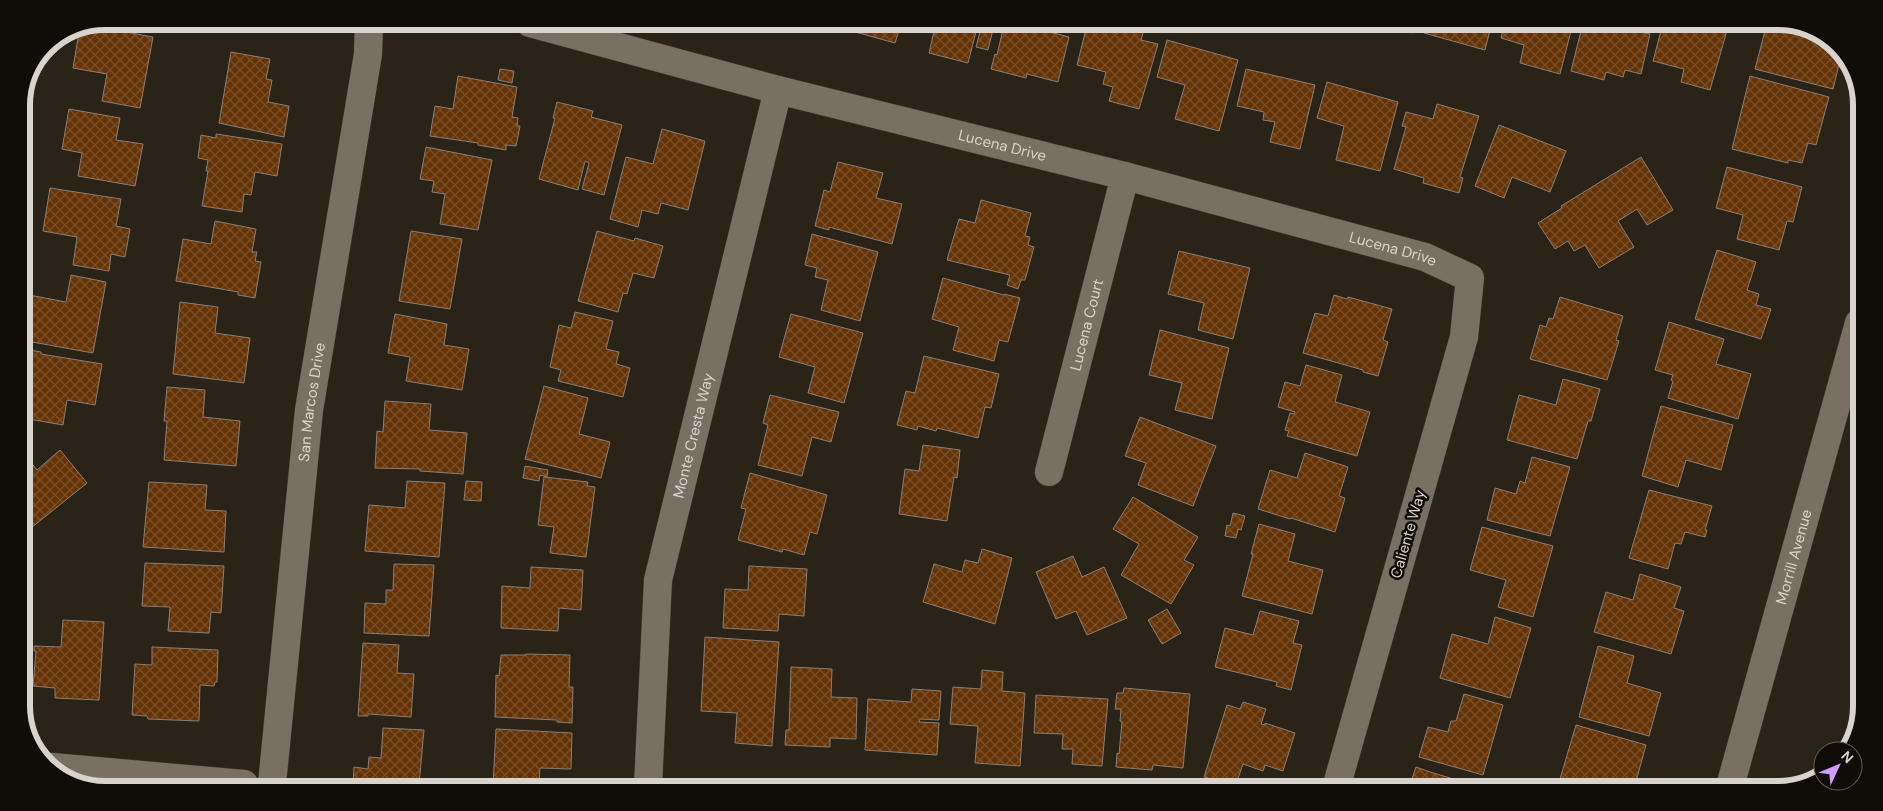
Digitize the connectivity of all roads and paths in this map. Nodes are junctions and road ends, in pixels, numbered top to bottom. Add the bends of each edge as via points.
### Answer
1 (369, 30) edge
2 (556, 30) edge
3 (778, 90) junction
4 (1124, 176) junction
5 (1470, 278) joint
6 (1853, 348) edge
7 (1049, 472) dead end
8 (64, 768) edge
9 (210, 781) edge
10 (272, 781) edge
11 (648, 781) edge
12 (1338, 781) edge
13 (1732, 781) edge

1 - 10 street, San Marcos Drive via 368,54 309,410
2 - 3 street, Lucena Drive
3 - 4 street, Lucena Drive
3 - 11 street, Monte Cresta Way via 658,580
4 - 5 street, Lucena Drive via 1425,257
4 - 7 street, Lucena Court
5 - 12 street, Caliente Way via 1464,337
6 - 13 street, Morrill Avenue
8 - 9 street

